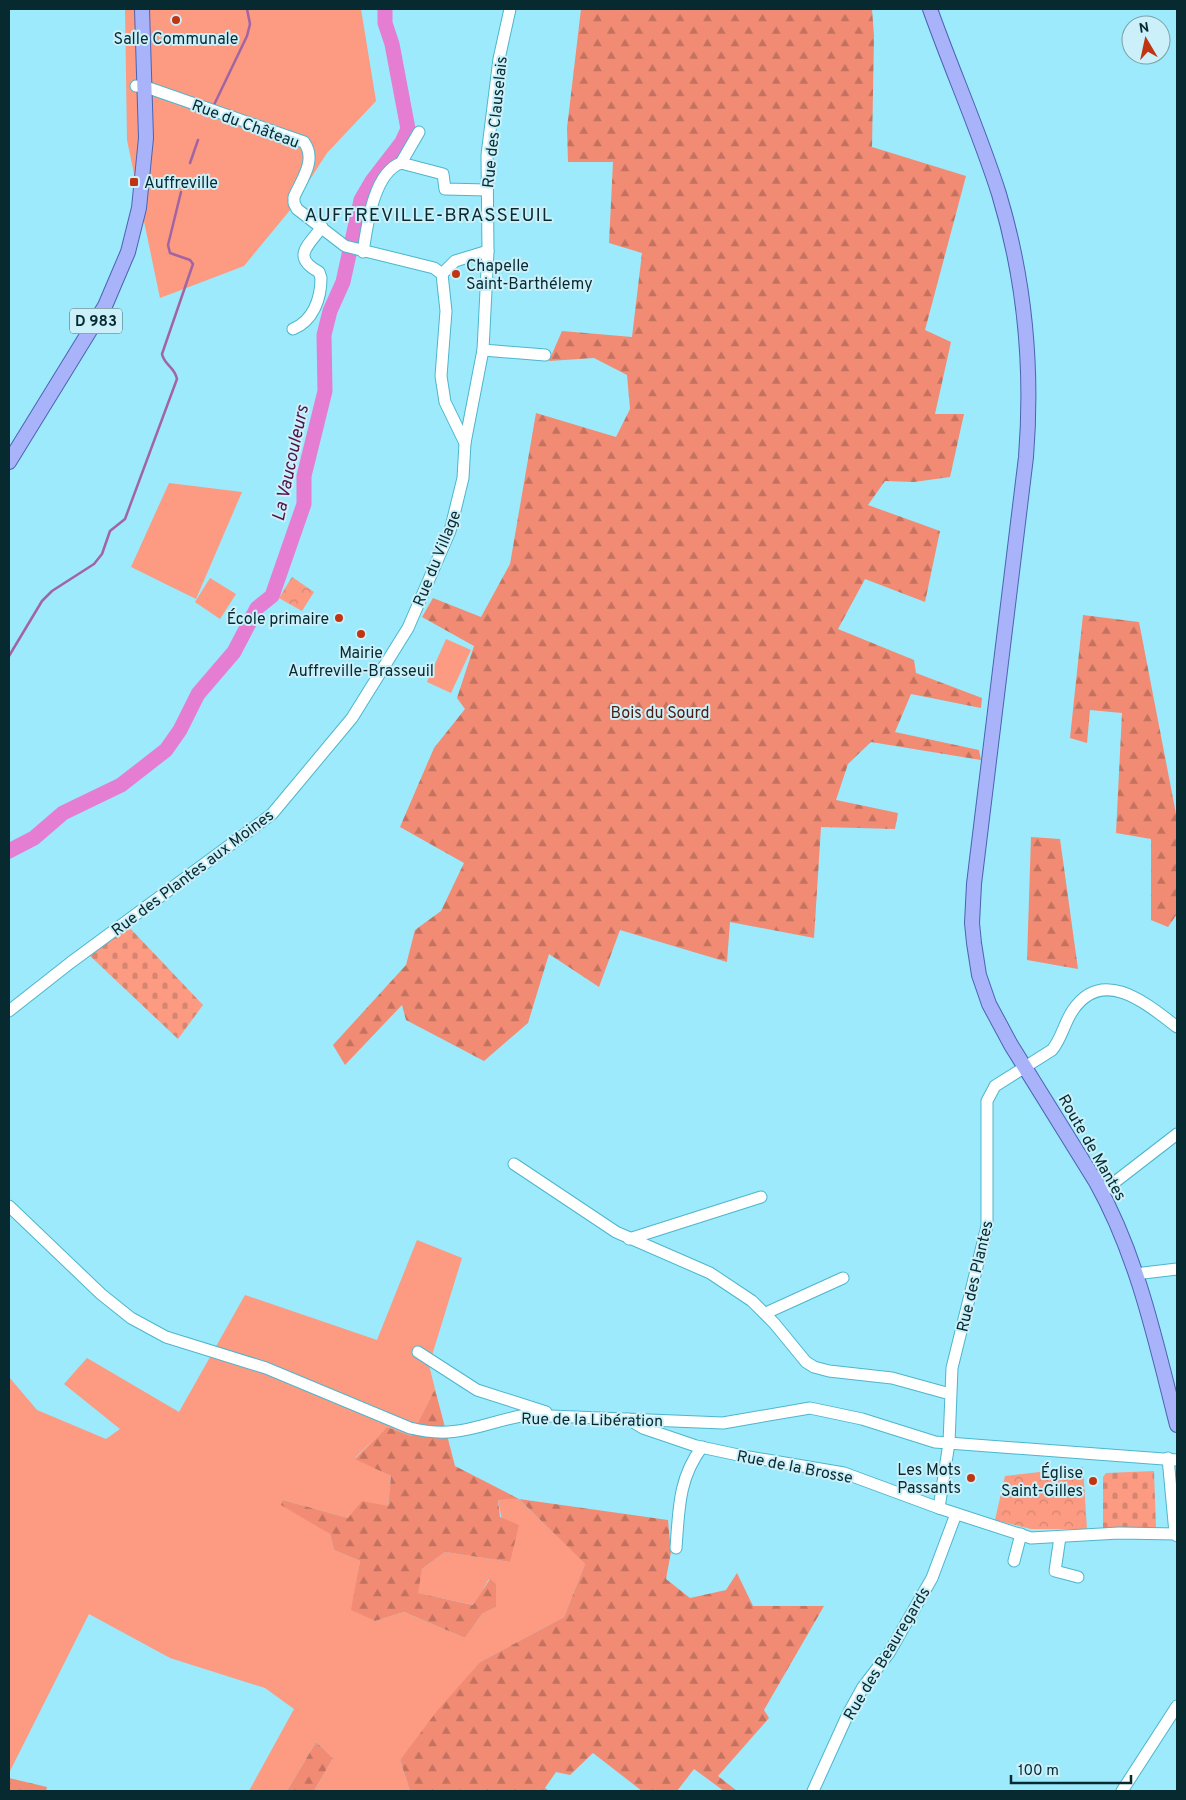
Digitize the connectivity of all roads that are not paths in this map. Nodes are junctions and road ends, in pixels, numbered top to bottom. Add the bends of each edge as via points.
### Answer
1 (134, 9) edge
2 (142, 9) edge
3 (510, 9) edge
4 (930, 9) edge
5 (937, 9) edge
6 (140, 86) junction
7 (963, 93) junction
8 (419, 132) dead end
9 (401, 163) junction
10 (486, 190) junction
11 (322, 227) junction
12 (361, 251) junction
13 (488, 251) junction
14 (442, 274) junction
15 (292, 328) dead end
16 (483, 350) junction
17 (545, 355) dead end
18 (465, 443) junction
19 (9, 462) edge
20 (387, 662) joint
21 (9, 1011) edge
22 (1177, 1026) edge
23 (1025, 1067) junction
24 (1177, 1134) edge
25 (514, 1164) dead end
26 (1102, 1192) junction
27 (761, 1197) dead end
28 (9, 1206) edge
29 (629, 1239) junction
30 (1177, 1269) edge
31 (1135, 1274) junction
32 (843, 1278) dead end
33 (766, 1313) junction
34 (418, 1352) dead end
35 (950, 1394) junction
36 (560, 1416) junction
37 (626, 1418) junction
38 (1177, 1425) edge
39 (949, 1443) junction
40 (702, 1447) junction
41 (1173, 1459) edge
42 (939, 1508) junction
43 (956, 1514) junction
44 (1021, 1534) junction
45 (1177, 1534) edge
46 (1060, 1536) junction
47 (676, 1548) dead end
48 (1014, 1561) dead end
49 (1078, 1577) dead end
50 (1177, 1706) edge
51 (813, 1791) edge
52 (1122, 1791) edge

1 - 6 main road, D 983
2 - 6 main road, D 983
3 - 10 street, Rue des Clauselais via 499,59
4 - 7 main road
5 - 7 main road
6 - 11 street, Rue du Château via 304,142 310,150 311,159 294,204
6 - 19 main road, D 983 via 138,139 143,165 137,221 119,277
7 - 23 main road, Route de Mantes via 998,193 1012,244 1024,315 1029,394 1024,475 974,884 972,923 975,953 989,1004
8 - 9 street
9 - 10 street via 443,174 445,189
9 - 12 street via 383,181 370,208
10 - 13 street, Rue des Clauselais
11 - 12 street, Rue du Château via 345,246
11 - 15 street via 304,251 303,258 308,266 319,272 321,278 314,312 303,325
12 - 14 street, Rue du Château via 434,268
13 - 14 street via 455,261
13 - 16 street, Rue des Clauselais
14 - 18 street, Rue du Village via 446,311 440,376 445,402
16 - 17 street
16 - 18 street, Rue des Clauselais
18 - 20 street, Rue du Village via 463,478 450,531 408,628
20 - 21 street, Rue des Plantes aux Moines via 352,718 272,814
22 - 23 street, Rue des Plantes via 1121,989 1093,992 1072,1011 1059,1042 1052,1050
23 - 26 main road, Route de Mantes
23 - 35 street, Rue des Plantes via 995,1086 987,1101 987,1226 952,1368
24 - 26 street
25 - 29 street via 595,1220
26 - 31 main road, Route de Mantes
27 - 29 street
28 - 36 street, Rue de la Libération via 101,1294 130,1318 166,1337 266,1368 410,1428 431,1433 453,1433 526,1416
29 - 33 street via 710,1273
30 - 31 street
31 - 38 main road, Route de Mantes via 1151,1322
32 - 33 street
33 - 35 street via 806,1362 814,1367 892,1378
34 - 36 street via 476,1390
35 - 39 street, Rue des Plantes
36 - 37 street, Rue de la Libération
37 - 39 street, Rue de la Libération via 723,1423 810,1408
37 - 40 street, Rue de la Brosse via 643,1428
39 - 41 street, Rue de la Libération
39 - 42 street, Rue des Plantes
40 - 42 street, Rue de la Brosse via 844,1473
40 - 47 street via 689,1464 682,1485
41 - 45 street
42 - 43 street, Rue de la Brosse
43 - 44 street, Rue de la Brosse
43 - 51 street, Rue des Beauregards via 932,1578 889,1653 863,1687
44 - 46 street, Rue de la Brosse via 1031,1538
44 - 48 street
45 - 46 street, Rue de la Brosse
46 - 49 street via 1055,1571
50 - 52 street

